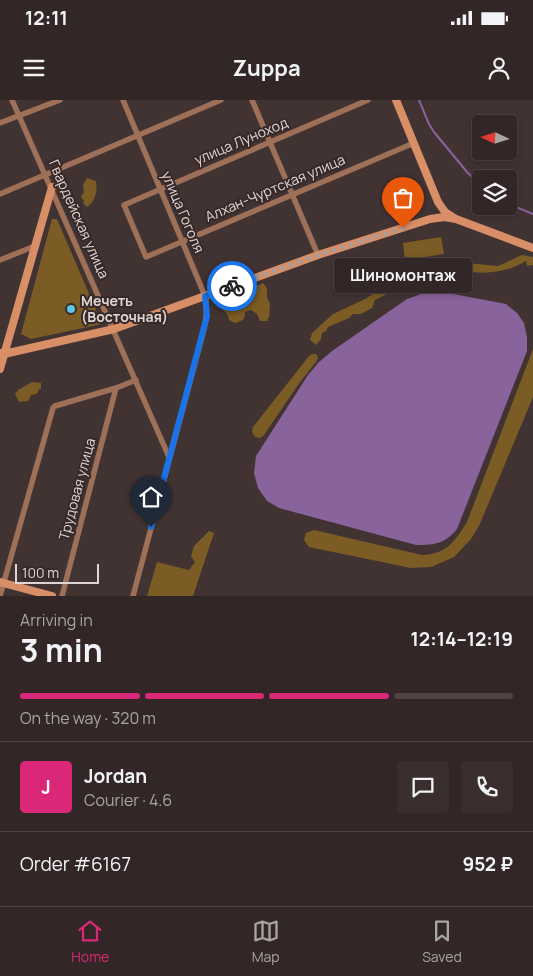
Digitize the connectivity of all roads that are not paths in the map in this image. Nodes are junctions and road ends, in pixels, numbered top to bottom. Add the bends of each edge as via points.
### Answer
1 (12, 100) edge
2 (60, 100) edge
3 (123, 100) edge
4 (221, 100) edge
5 (252, 100) edge
6 (368, 100) edge
7 (396, 100) edge
8 (19, 116) junction
9 (0, 123) edge
10 (138, 136) junction
11 (271, 143) junction
12 (414, 143) junction
13 (47, 175) junction
14 (52, 187) junction
15 (159, 189) junction
16 (0, 194) edge
17 (292, 195) junction
18 (456, 219) junction
19 (182, 242) junction
20 (35, 246) junction
21 (533, 248) edge
22 (318, 255) junction
23 (146, 257) joint
24 (0, 260) edge
25 (205, 296) junction
26 (114, 329) junction
27 (2, 353) edge
28 (0, 369) edge
29 (136, 380) junction
30 (116, 388) junction
31 (169, 458) junction
32 (2, 582) edge
33 (0, 596) edge
34 (52, 596) edge
35 (62, 596) edge
36 (133, 596) edge

1 - 8 street, Гвардейская улица
2 - 8 street
3 - 10 street, улица Гоголя
4 - 10 street
5 - 11 street
6 - 11 street, улица Луноход
7 - 12 street
8 - 9 street
8 - 13 street, Гвардейская улица
10 - 13 street
10 - 15 street, улица Гоголя
11 - 15 street, улица Луноход
11 - 17 street
12 - 17 street, Алхан-Чуртская улица
12 - 18 street via 441,206
13 - 14 street, Гвардейская улица
13 - 16 street
14 - 20 street
14 - 26 street, Гвардейская улица
15 - 19 street, улица Гоголя
15 - 23 street, улица Луноход via 124,205
17 - 19 street, Алхан-Чуртская улица
17 - 22 street
18 - 21 street
18 - 22 street via 430,220
19 - 23 street, Алхан-Чуртская улица
19 - 25 street, улица Гоголя
20 - 24 street
20 - 27 street
22 - 25 street
25 - 26 street
25 - 31 street, улица Гоголя via 207,316
26 - 27 street
26 - 29 street, Гвардейская улица
27 - 28 street
29 - 30 street
29 - 31 street, Гвардейская улица
30 - 32 street via 53,408
30 - 35 street, Трудовая улица
31 - 36 street, улица Гоголя
32 - 33 street
32 - 34 street

